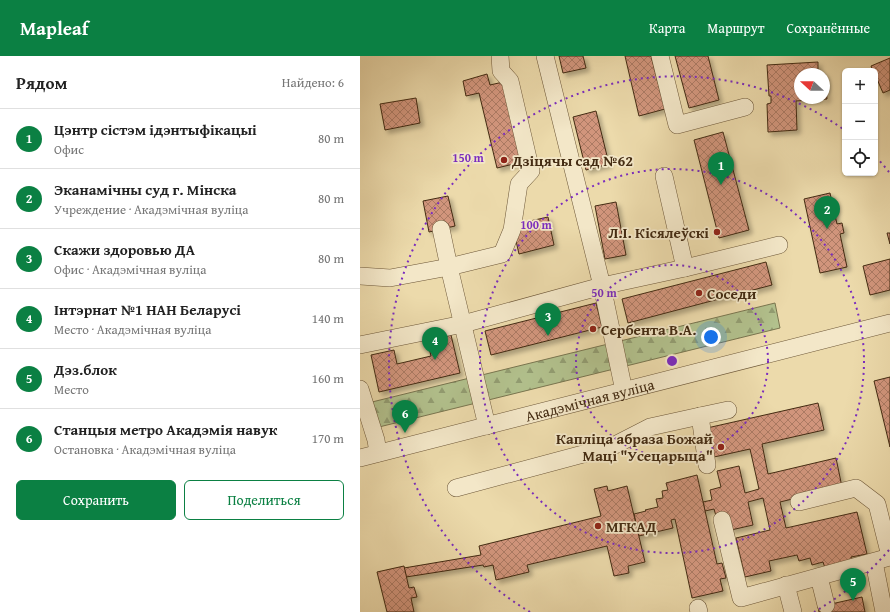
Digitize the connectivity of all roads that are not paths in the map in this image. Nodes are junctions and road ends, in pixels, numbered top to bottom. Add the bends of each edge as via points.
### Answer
1 (500, 56) edge
2 (545, 56) edge
3 (660, 56) edge
4 (745, 107) dead end
5 (664, 176) dead end
6 (441, 229) dead end
7 (779, 246) dead end
8 (449, 267) junction
9 (685, 268) junction
10 (360, 276) edge
11 (602, 286) junction
12 (890, 323) edge
13 (463, 324) junction
14 (360, 345) edge
15 (360, 389) edge
16 (624, 391) junction
17 (728, 410) dead end
18 (700, 416) junction
19 (488, 426) junction
20 (378, 454) junction
21 (360, 458) edge
22 (707, 465) dead end
23 (456, 488) dead end
24 (799, 502) dead end
25 (722, 520) dead end
26 (890, 557) edge
27 (874, 562) junction
28 (819, 577) junction
29 (786, 585) junction
30 (826, 605) dead end
31 (793, 612) edge
32 (884, 612) edge

1 - 8 street via 501,71 510,81 531,171 519,184 512,230 502,254
2 - 11 street
3 - 4 street via 677,125
5 - 9 street
6 - 8 street
7 - 9 street
8 - 10 street via 390,278
8 - 13 street
9 - 11 street
11 - 13 street
11 - 16 street
12 - 16 street, Акадэмічная вуліца
13 - 14 street
13 - 19 street
15 - 20 street
16 - 19 street, Акадэмічная вуліца
17 - 18 street
18 - 22 street
18 - 23 street via 650,427 613,446
19 - 20 street, Акадэмічная вуліца
20 - 21 street, Акадэмічная вуліца
24 - 26 street via 856,488 877,504
25 - 29 street via 741,598
26 - 27 street
27 - 28 street
27 - 32 street
28 - 29 street
28 - 30 street
29 - 31 street

